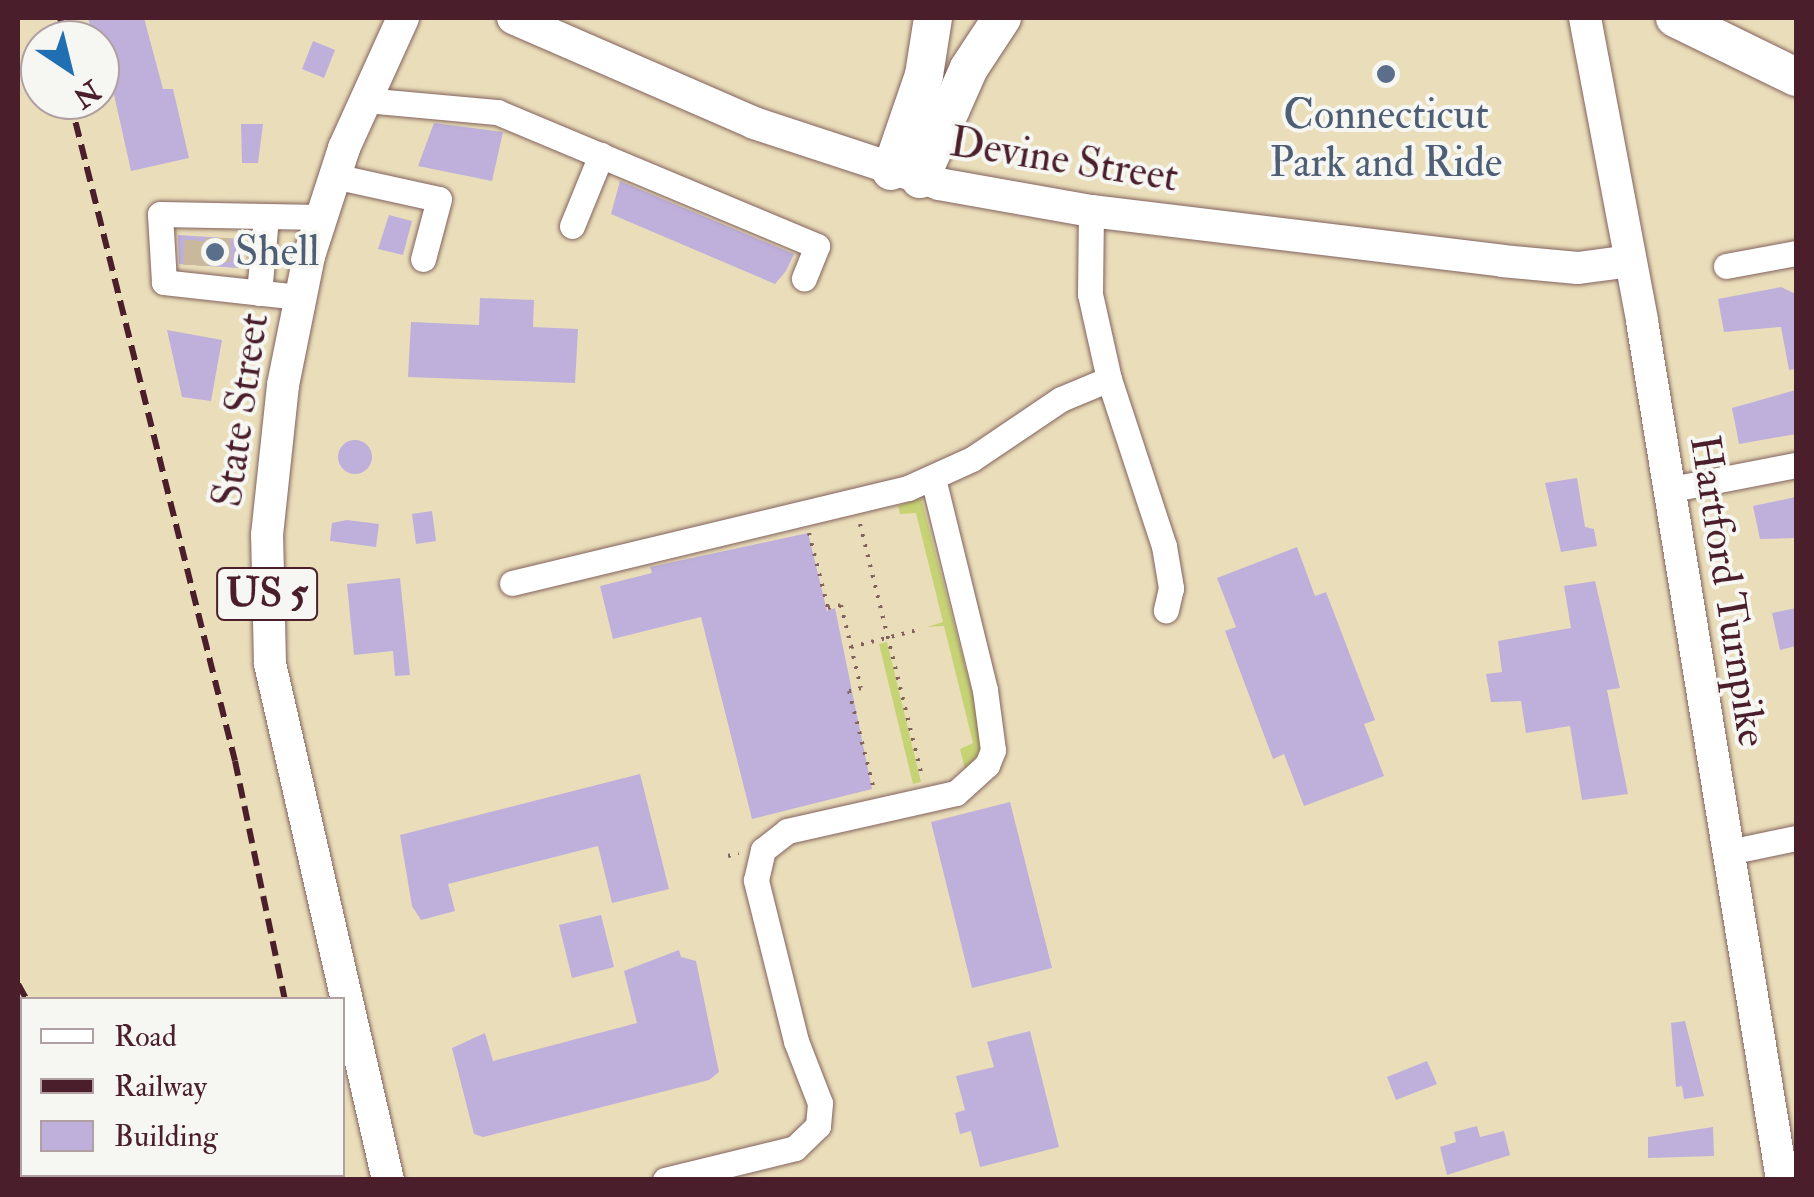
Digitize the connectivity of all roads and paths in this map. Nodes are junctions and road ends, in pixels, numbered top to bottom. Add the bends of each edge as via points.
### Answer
1 (403, 18) edge
2 (513, 18) edge
3 (933, 18) edge
4 (1002, 18) edge
5 (1585, 18) edge
6 (1674, 18) edge
7 (1719, 18) edge
8 (1796, 62) edge
9 (1796, 78) edge
10 (364, 100) junction
11 (601, 155) junction
12 (906, 175) junction
13 (334, 176) junction
14 (1091, 211) junction
15 (257, 217) junction
16 (320, 217) junction
17 (572, 226) dead end
18 (1796, 253) edge
19 (422, 260) dead end
20 (1630, 261) junction
21 (1726, 266) dead end
22 (804, 278) dead end
23 (222, 282) junction
24 (299, 298) junction
25 (1109, 379) junction
26 (1796, 465) edge
27 (932, 479) junction
28 (1667, 490) junction
29 (806, 513) junction
30 (512, 583) dead end
31 (1166, 610) dead end
32 (917, 630) dead end
33 (851, 647) junction
34 (876, 799) dead end
35 (1796, 838) edge
36 (1729, 852) junction
37 (388, 1180) edge
38 (665, 1180) edge
39 (1782, 1180) edge

1 - 10 main road, State Street / US 5
2 - 12 main road, Devine Street via 754,123
3 - 12 highway
4 - 12 highway
5 - 20 main road, Hartford Turnpike
6 - 9 highway
7 - 8 highway
10 - 11 lane via 496,112
10 - 13 main road, State Street / US 5
11 - 17 lane
11 - 22 lane via 816,246
12 - 14 main road, Devine Street
13 - 16 main road, State Street / US 5
13 - 19 lane via 439,199
14 - 20 main road, Devine Street via 1569,268
14 - 25 lane via 1090,294
15 - 16 lane
15 - 23 lane
15 - 23 lane via 208,227 160,214 164,282
16 - 24 main road, State Street / US 5
18 - 21 lane
20 - 28 main road, Hartford Turnpike
23 - 24 lane
24 - 37 main road, State Street / US 5 via 269,492 270,664
25 - 27 lane via 1062,399
25 - 31 lane via 1164,546 1171,588
26 - 28 lane
27 - 29 lane
27 - 38 lane via 985,690 993,750 987,765 956,793 787,831 762,850 756,880 796,1041 820,1103 818,1126 795,1148
28 - 36 main road, Hartford Turnpike
29 - 30 lane
29 - 33 path via 828,608 842,605
32 - 33 path
33 - 34 path via 860,688 849,691
35 - 36 lane
36 - 39 main road, Hartford Turnpike

